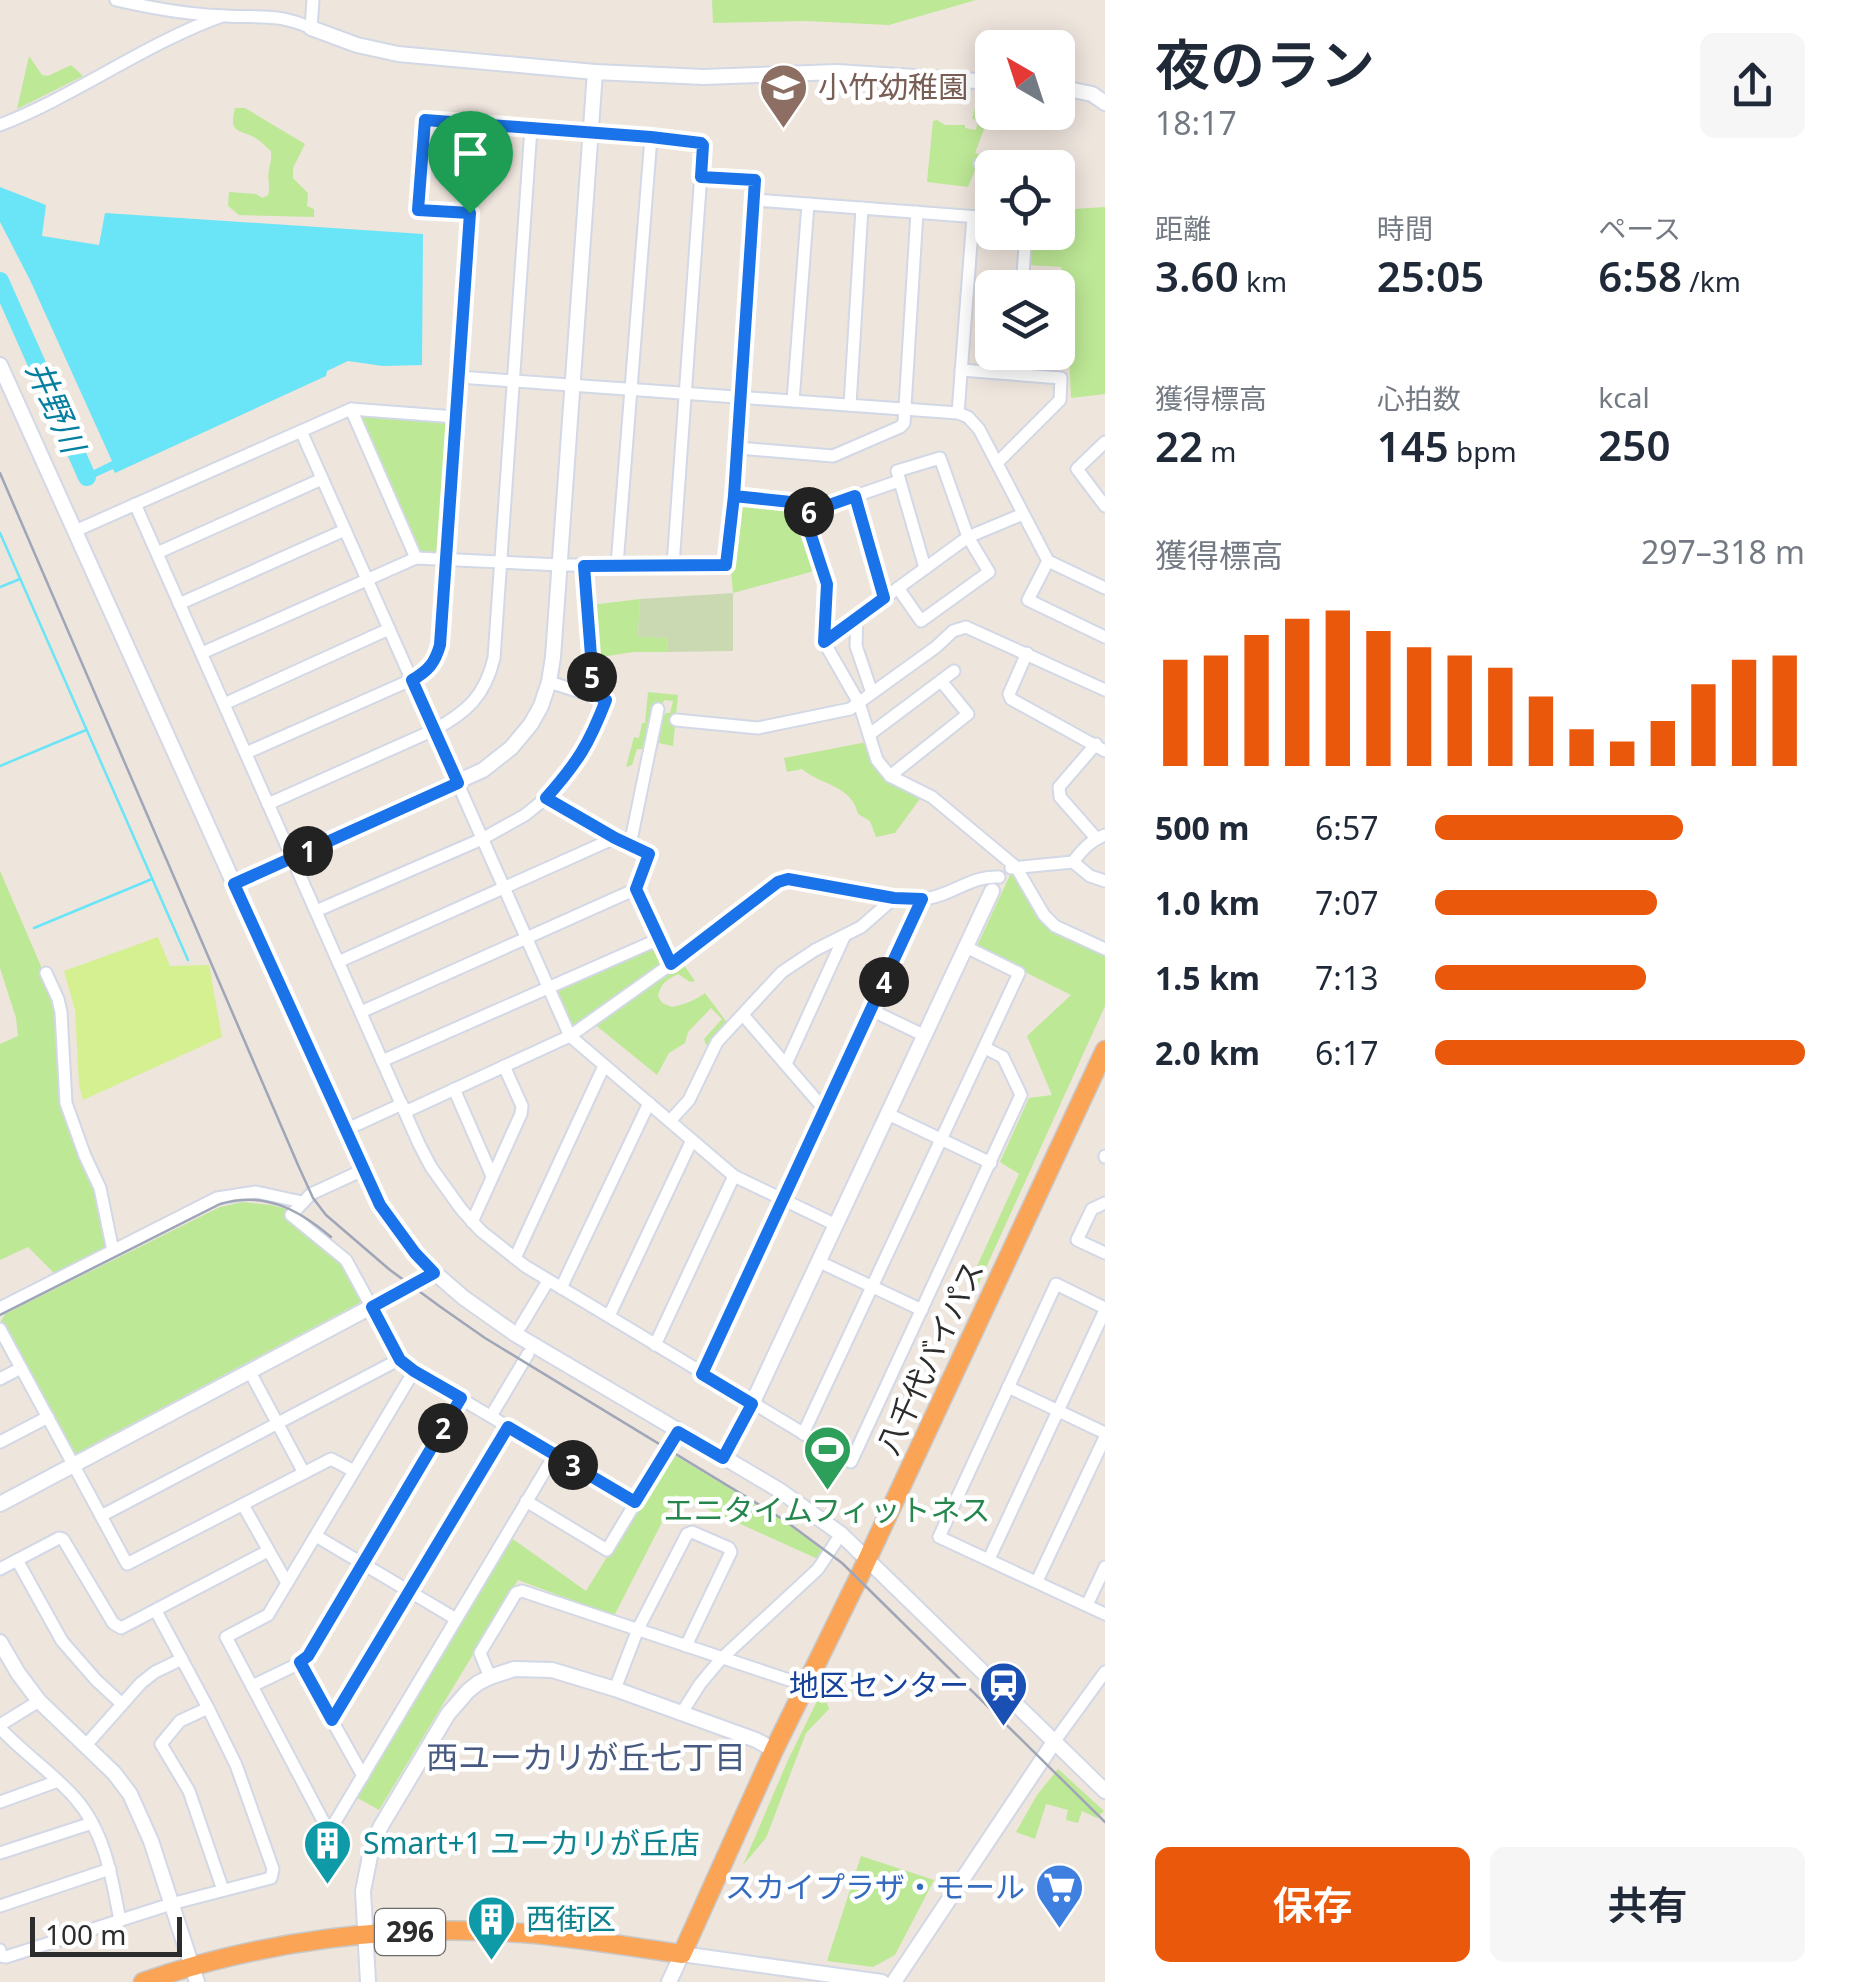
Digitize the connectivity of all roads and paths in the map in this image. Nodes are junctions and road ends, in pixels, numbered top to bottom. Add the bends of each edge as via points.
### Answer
1 (116, 0) edge
2 (313, 0) edge
3 (222, 16) junction
4 (311, 28) junction
5 (596, 72) junction
6 (975, 81) edge
7 (1075, 90) edge
8 (1105, 103) edge
9 (0, 124) edge
10 (477, 124) junction
11 (531, 128) junction
12 (591, 132) junction
13 (651, 137) junction
14 (701, 177) junction
15 (754, 200) junction
16 (808, 204) junction
17 (862, 208) junction
18 (916, 212) junction
19 (470, 213) junction
20 (973, 217) joint
21 (0, 365) edge
22 (961, 370) junction
23 (1016, 370) edge
24 (1016, 374) junction
25 (459, 377) junction
26 (513, 381) junction
27 (573, 386) junction
28 (631, 390) junction
29 (685, 394) junction
30 (740, 398) junction
31 (793, 401) junction
32 (850, 405) junction
33 (351, 409) junction
34 (904, 409) junction
35 (958, 413) junction
36 (456, 416) junction
37 (301, 431) junction
38 (1105, 442) edge
39 (738, 448) junction
40 (996, 463) junction
41 (322, 479) junction
42 (900, 481) junction
43 (734, 496) junction
44 (855, 496) junction
45 (135, 504) junction
46 (1105, 506) edge
47 (804, 514) junction
48 (1023, 514) junction
49 (75, 530) junction
50 (345, 530) junction
51 (968, 537) junction
52 (157, 553) junction
53 (416, 558) junction
54 (446, 560) junction
55 (1048, 561) junction
56 (500, 563) junction
57 (617, 565) junction
58 (672, 565) junction
59 (560, 566) junction
60 (584, 566) junction
61 (925, 568) junction
62 (366, 580) junction
63 (898, 588) junction
64 (1105, 588) edge
65 (884, 598) junction
66 (179, 604) junction
67 (858, 617) junction
68 (389, 629) junction
69 (1105, 637) edge
70 (824, 642) junction
71 (1028, 653) junction
72 (202, 654) junction
73 (954, 671) dead end
74 (412, 680) junction
75 (941, 681) junction
76 (549, 682) junction
77 (1105, 690) edge
78 (872, 693) junction
79 (594, 694) junction
80 (859, 702) junction
81 (224, 704) junction
82 (658, 708) dead end
83 (676, 720) dead end
84 (434, 730) junction
85 (870, 734) junction
86 (1100, 747) edge
87 (246, 753) junction
88 (890, 776) junction
89 (458, 783) junction
90 (546, 798) junction
91 (268, 804) junction
92 (1100, 836) edge
93 (615, 838) junction
94 (482, 839) junction
95 (630, 845) junction
96 (292, 858) junction
97 (1073, 862) junction
98 (1016, 867) junction
99 (1105, 882) edge
100 (234, 884) junction
101 (995, 884) junction
102 (504, 888) junction
103 (636, 889) junction
104 (894, 898) junction
105 (922, 899) junction
106 (316, 911) junction
107 (844, 937) junction
108 (526, 938) junction
109 (659, 939) junction
110 (966, 946) junction
111 (1105, 948) edge
112 (338, 962) junction
113 (671, 964) junction
114 (46, 973) dead end
115 (548, 988) junction
116 (871, 1010) junction
117 (361, 1012) junction
118 (743, 1016) junction
119 (920, 1033) dead end
120 (570, 1036) junction
121 (985, 1048) junction
122 (1105, 1050) edge
123 (382, 1061) junction
124 (786, 1064) junction
125 (504, 1066) junction
126 (604, 1066) junction
127 (454, 1089) junction
128 (648, 1103) junction
129 (403, 1108) junction
130 (825, 1110) junction
131 (888, 1114) junction
132 (670, 1122) junction
133 (354, 1126) dead end
134 (692, 1140) junction
135 (942, 1140) junction
136 (991, 1163) junction
137 (363, 1170) junction
138 (492, 1176) junction
139 (734, 1176) junction
140 (783, 1200) junction
141 (302, 1202) junction
142 (1105, 1203) edge
143 (472, 1222) junction
144 (836, 1226) junction
145 (114, 1251) junction
146 (1105, 1254) edge
147 (515, 1258) junction
148 (826, 1265) dead end
149 (434, 1273) junction
150 (548, 1280) junction
151 (873, 1287) junction
152 (561, 1288) junction
153 (372, 1307) junction
154 (0, 1308) edge
155 (1105, 1308) edge
156 (922, 1310) junction
157 (609, 1316) junction
158 (521, 1326) dead end
159 (0, 1329) edge
160 (656, 1345) junction
161 (528, 1354) dead end
162 (400, 1360) junction
163 (21, 1368) junction
164 (414, 1371) junction
165 (250, 1372) junction
166 (702, 1374) junction
167 (0, 1379) edge
168 (1008, 1388) junction
169 (461, 1398) junction
170 (752, 1404) junction
171 (1058, 1411) junction
172 (491, 1416) junction
173 (48, 1417) junction
174 (278, 1424) junction
175 (508, 1427) junction
176 (678, 1432) junction
177 (803, 1434) junction
178 (1105, 1435) edge
179 (0, 1442) edge
180 (554, 1454) junction
181 (723, 1458) junction
182 (74, 1466) junction
183 (354, 1471) junction
184 (304, 1473) junction
185 (526, 1502) junction
186 (635, 1502) junction
187 (0, 1504) edge
188 (243, 1505) junction
189 (101, 1516) junction
190 (841, 1534) junction
191 (316, 1536) junction
192 (268, 1551) junction
193 (868, 1559) junction
194 (989, 1559) junction
195 (17, 1560) junction
196 (362, 1564) junction
197 (1105, 1566) edge
198 (0, 1569) edge
199 (1037, 1581) junction
200 (287, 1583) junction
201 (409, 1592) junction
202 (1087, 1605) junction
203 (156, 1611) junction
204 (1105, 1614) edge
205 (456, 1619) junction
206 (638, 1629) junction
207 (0, 1642) edge
208 (686, 1646) junction
209 (182, 1659) junction
210 (721, 1659) junction
211 (300, 1662) junction
212 (1105, 1672) edge
213 (490, 1676) junction
214 (789, 1680) dead end
215 (252, 1686) junction
216 (615, 1689) junction
217 (39, 1700) junction
218 (122, 1704) junction
219 (208, 1708) junction
220 (681, 1714) junction
221 (332, 1720) junction
222 (0, 1726) edge
223 (1054, 1742) junction
224 (86, 1745) junction
225 (774, 1750) junction
226 (363, 1776) junction
227 (58, 1781) junction
228 (1105, 1791) edge
229 (0, 1802) edge
230 (92, 1823) junction
231 (0, 1853) edge
232 (110, 1869) junction
233 (223, 1890) junction
234 (171, 1904) junction
235 (0, 1906) edge
236 (120, 1921) junction
237 (365, 1934) junction
238 (0, 1950) edge
239 (682, 1954) junction
240 (194, 1974) edge
241 (791, 1975) edge
242 (142, 1982) edge
243 (368, 1982) edge
244 (669, 1982) edge
245 (882, 1982) edge
246 (894, 1982) edge

1 - 3 street
2 - 4 street
3 - 4 street via 274,16
3 - 9 street
4 - 5 street via 398,54
5 - 6 street via 836,72
5 - 12 street
7 - 8 street
10 - 11 street
10 - 19 street
10 - 19 street via 425,120 418,210
11 - 12 street
11 - 26 street
12 - 13 street
12 - 27 street
13 - 14 street via 701,143
13 - 28 street
14 - 15 street via 755,180
14 - 29 street
15 - 16 street
15 - 30 street
16 - 17 street
16 - 31 street
17 - 18 street
17 - 32 street
18 - 20 street
18 - 34 street
19 - 25 street
20 - 22 street
21 - 49 street
22 - 24 street
22 - 35 street
23 - 24 street
24 - 40 street via 1060,378 1060,400
25 - 26 street
25 - 36 street
26 - 27 street
26 - 56 street
27 - 28 street
27 - 59 street
28 - 29 street
28 - 57 street
29 - 30 street
29 - 58 street
30 - 31 street
30 - 39 street
31 - 32 street
32 - 34 street
33 - 36 street
33 - 37 street
33 - 53 street
34 - 35 street
34 - 39 street via 900,427 838,454
35 - 40 street via 974,423
36 - 54 street
37 - 41 street
37 - 45 street
38 - 46 street via 1077,470
39 - 43 street
40 - 48 street
41 - 50 street
41 - 52 street
42 - 44 street
42 - 51 street via 897,471 940,458
42 - 61 street
43 - 47 street via 791,502
43 - 58 street via 726,565
44 - 47 street
44 - 65 street
45 - 49 street
45 - 52 street
47 - 70 street via 827,584
48 - 51 street
48 - 55 street
49 - 100 street
50 - 62 street
50 - 66 street
51 - 61 street
51 - 63 street via 989,572 922,621
52 - 66 street
53 - 54 street
53 - 62 street
54 - 56 street
54 - 74 street via 437,656
55 - 64 street
55 - 69 street via 1028,600
56 - 59 street
56 - 84 street via 488,678 468,708
57 - 58 street
57 - 60 street
59 - 60 street
59 - 76 street
60 - 79 street
61 - 63 street
62 - 68 street
62 - 72 street
63 - 65 street
65 - 67 street
66 - 72 street
67 - 70 street
67 - 78 street via 856,646
68 - 74 street
68 - 81 street
70 - 80 street
71 - 77 street
71 - 78 street via 973,628 958,628
71 - 86 street via 1011,699
72 - 81 street
73 - 75 street
74 - 84 street
74 - 87 street
75 - 85 street
75 - 88 street via 968,714
76 - 79 street
76 - 89 street via 521,738
78 - 80 street
79 - 90 street via 606,700 590,740
80 - 83 street via 758,728
80 - 85 street
81 - 87 street
82 - 95 street
84 - 89 street
84 - 91 street
85 - 88 street
86 - 92 street via 1059,787 1060,797
87 - 91 street
88 - 98 street via 932,797
89 - 94 street
89 - 96 street
90 - 93 street
90 - 94 street
91 - 96 street
92 - 97 street
93 - 95 street
93 - 102 street
94 - 102 street
94 - 106 street
95 - 103 street via 649,854
96 - 100 street
96 - 106 street
97 - 98 street
97 - 99 street
98 - 101 street via 1004,870
98 - 111 street via 1055,926
100 - 137 street
101 - 105 street via 978,878
101 - 110 street
102 - 108 street
102 - 112 street
103 - 108 street
103 - 109 street
104 - 105 street
104 - 107 street
104 - 113 street via 788,879
105 - 116 street
106 - 112 street
107 - 118 street via 782,972
107 - 124 street
108 - 115 street
108 - 117 street
109 - 113 street
109 - 115 street
110 - 121 street via 1019,974
110 - 131 street
112 - 117 street
113 - 120 street
114 - 145 street via 61,1012 66,1102 100,1188
115 - 120 street
115 - 123 street
116 - 119 street
116 - 130 street
117 - 123 street
118 - 124 street
118 - 132 street via 716,1042 689,1100
120 - 125 street
120 - 126 street
121 - 135 street
121 - 136 street via 1003,1057 1022,1095
122 - 193 highway, 八千代バイパス
123 - 129 street
124 - 130 street
125 - 127 street
125 - 138 street via 522,1106
126 - 128 street
126 - 147 street
127 - 129 street
127 - 138 street
128 - 132 street
128 - 152 street
129 - 133 street
129 - 143 street via 431,1167
130 - 140 street
131 - 135 street
131 - 144 street
132 - 134 street
134 - 139 street
134 - 157 street
135 - 136 street
135 - 151 street
136 - 156 street
137 - 141 street
137 - 149 street via 394,1227
138 - 143 street
139 - 140 street
139 - 160 street
140 - 144 street
140 - 166 street
141 - 145 street via 230,1194
141 - 153 street via 292,1215 346,1260
142 - 146 street via 1092,1209 1076,1240
143 - 147 street
144 - 170 street
145 - 154 street
147 - 150 street
148 - 151 street
149 - 153 street
149 - 176 street via 516,1334
150 - 152 street
150 - 158 street
151 - 156 street
151 - 177 street
152 - 157 street
153 - 162 street
153 - 165 street
155 - 168 street via 1056,1284
155 - 171 street
156 - 177 street via 851,1462
157 - 160 street
159 - 163 street
160 - 166 street
161 - 172 street
162 - 164 street
162 - 174 street
163 - 167 street
163 - 173 street
164 - 169 street
164 - 183 street
165 - 174 street
165 - 182 street
166 - 170 street
168 - 171 street
168 - 194 street via 939,1537
169 - 172 street
169 - 196 street
170 - 177 street
170 - 181 street
171 - 178 street
171 - 194 street
172 - 175 street
173 - 179 street
173 - 182 street
174 - 184 street
174 - 189 street
175 - 180 street
175 - 201 street
176 - 181 street
176 - 186 street
178 - 199 street
180 - 185 street
180 - 186 street
181 - 190 street
182 - 187 street
182 - 189 street
183 - 184 street via 331,1459
183 - 191 street
184 - 188 street
185 - 186 street via 606,1550
185 - 205 street
188 - 189 street via 126,1564
188 - 192 street
190 - 193 street
190 - 210 street via 818,1569
191 - 196 street
191 - 200 street
192 - 200 street
192 - 203 street
193 - 223 street
193 - 225 highway, 八千代バイパス
194 - 199 street
195 - 198 street
195 - 203 street via 62,1539 116,1627
195 - 218 street via 62,1641
196 - 201 street
196 - 211 street
197 - 202 street
199 - 202 street
200 - 215 street via 268,1615 226,1638
201 - 205 street
201 - 221 street
202 - 204 street
203 - 209 street
205 - 226 street
206 - 208 street
206 - 208 street via 692,1532 731,1552
206 - 213 street via 516,1593 480,1653
206 - 216 street
207 - 217 street
208 - 210 street
209 - 218 street via 141,1683
209 - 219 street
210 - 214 street
210 - 220 street
211 - 215 street
211 - 221 street
212 - 223 street
213 - 216 street via 537,1668
213 - 237 street via 457,1703 381,1826 365,1869
215 - 226 street via 329,1832
216 - 220 street
217 - 222 street
217 - 224 street
218 - 224 street
219 - 233 street via 180,1721 161,1744 189,1790
219 - 233 street via 273,1869 269,1879
220 - 225 street
221 - 226 street
222 - 227 street
223 - 228 street
223 - 246 street
224 - 234 street via 130,1794
225 - 239 highway, 八千代バイパス
227 - 229 street
227 - 230 street
230 - 231 street
230 - 232 street
232 - 235 street
232 - 236 street
233 - 234 street
234 - 236 street
234 - 240 street
236 - 238 street via 6,1957
237 - 239 highway, 296 via 524,1933
237 - 240 highway, 296 via 256,1950
237 - 243 street
239 - 241 street
239 - 244 street
240 - 242 highway, 296
241 - 245 street

